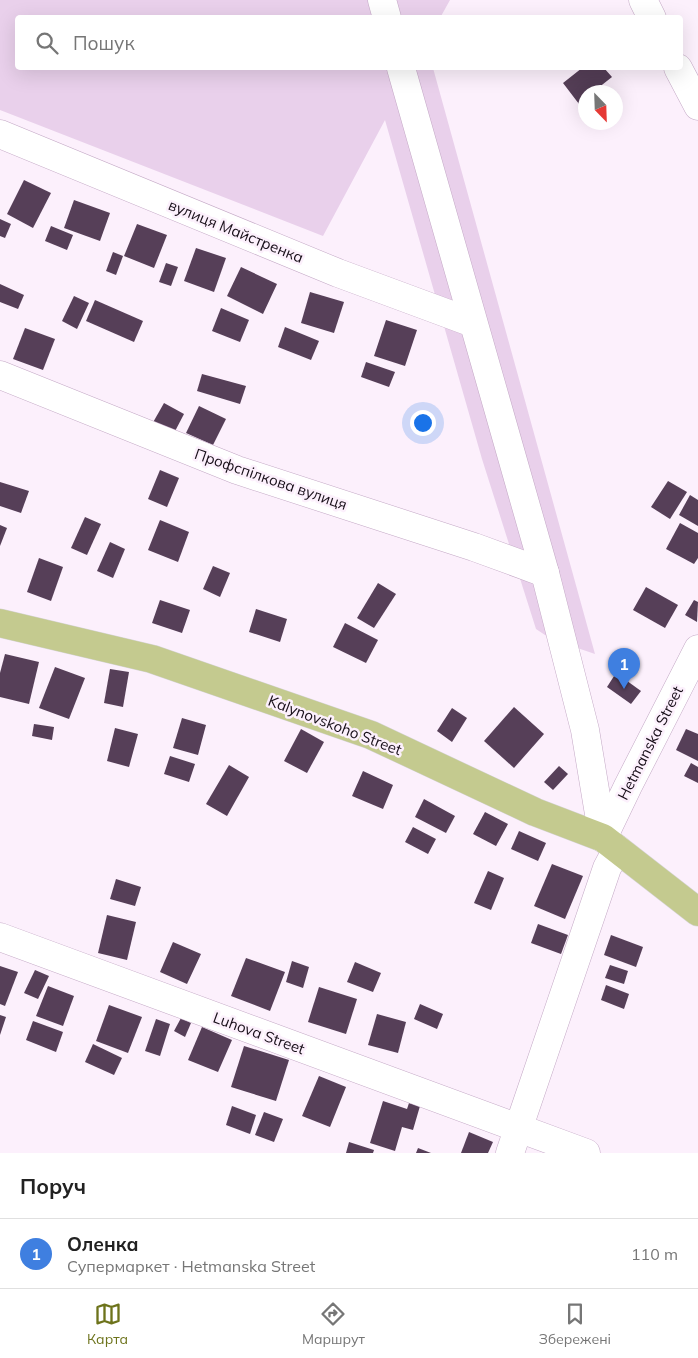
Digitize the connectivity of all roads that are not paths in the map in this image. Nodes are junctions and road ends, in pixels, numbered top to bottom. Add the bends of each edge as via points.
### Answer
1 (382, 0) edge
2 (643, 0) edge
3 (386, 15) edge
4 (650, 15) edge
5 (402, 70) edge
6 (679, 70) edge
7 (698, 106) edge
8 (0, 134) edge
9 (473, 323) junction
10 (0, 376) edge
11 (545, 573) junction
12 (0, 623) edge
13 (698, 649) edge
14 (610, 844) junction
15 (698, 912) edge
16 (0, 937) edge
17 (514, 1141) edge
18 (586, 1153) edge

1 - 3 street
2 - 4 street
5 - 9 street
6 - 7 street
8 - 9 street, вулиця Майстренка via 338,273
9 - 11 street
10 - 11 street, Профспілкова вулиця via 237,470
11 - 14 street
12 - 14 main road, Kalynovskoho Street via 152,658 371,735
13 - 14 street, Hetmanska Street via 628,786
14 - 15 main road, Kalynovskoho Street
14 - 17 street, Hetmanska Street via 607,868
16 - 17 street, Luhova Street
17 - 18 street, Luhova Street

